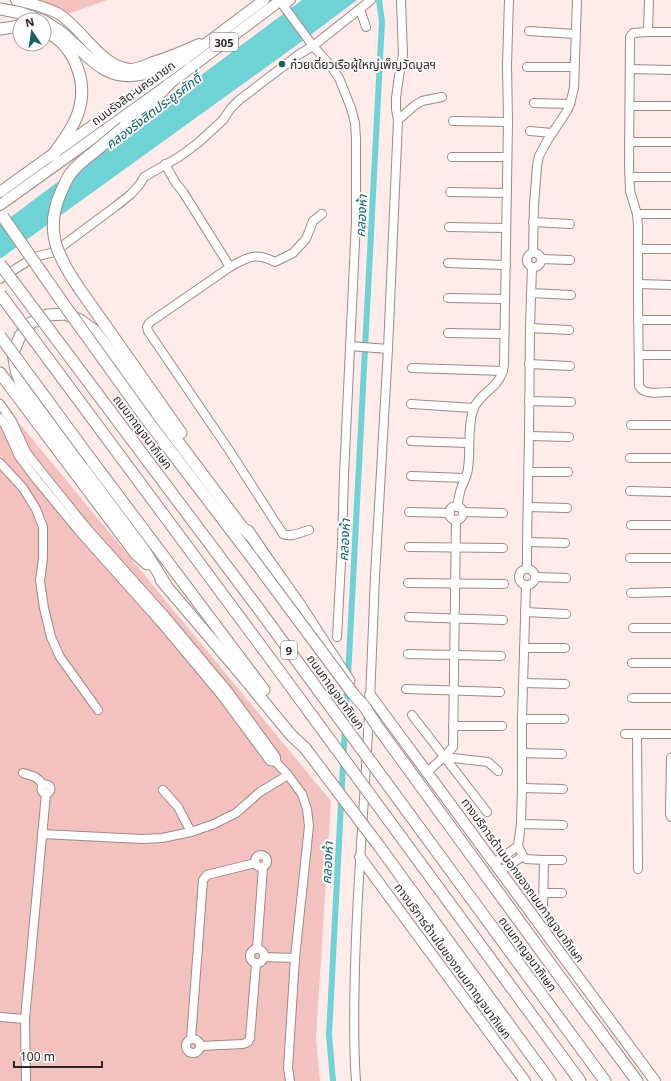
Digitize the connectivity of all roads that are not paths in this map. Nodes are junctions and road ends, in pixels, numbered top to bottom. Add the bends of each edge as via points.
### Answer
1 (16, 0) edge
2 (291, 0) edge
3 (371, 0) edge
4 (401, 0) edge
5 (509, 0) edge
6 (577, 0) edge
7 (649, 0) edge
8 (262, 1) edge
9 (282, 3) edge
10 (0, 9) edge
11 (360, 9) junction
12 (16, 12) edge
13 (12, 27) edge
14 (52, 27) edge
15 (366, 27) dead end
16 (0, 29) edge
17 (529, 31) dead end
18 (648, 32) junction
19 (671, 32) edge
20 (52, 34) edge
21 (575, 34) junction
22 (214, 38) junction
23 (311, 43) junction
24 (185, 59) junction
25 (527, 67) dead end
26 (574, 67) junction
27 (630, 69) junction
28 (671, 70) edge
29 (169, 84) junction
30 (442, 97) dead end
31 (534, 103) dead end
32 (570, 104) junction
33 (630, 106) junction
34 (671, 106) edge
35 (398, 120) junction
36 (453, 121) dead end
37 (508, 122) junction
38 (530, 131) dead end
39 (552, 133) junction
40 (630, 142) junction
41 (671, 142) edge
42 (53, 155) junction
43 (452, 157) dead end
44 (508, 157) junction
45 (165, 164) junction
46 (630, 177) junction
47 (671, 177) edge
48 (0, 192) edge
49 (450, 192) dead end
50 (507, 193) junction
51 (0, 205) edge
52 (1, 214) edge
53 (322, 214) dead end
54 (637, 214) junction
55 (671, 214) edge
56 (533, 222) junction
57 (570, 224) dead end
58 (449, 227) dead end
59 (506, 228) junction
60 (638, 249) junction
61 (671, 249) edge
62 (533, 253) junction
63 (541, 259) junction
64 (570, 260) dead end
65 (448, 263) dead end
66 (0, 264) edge
67 (506, 264) junction
68 (230, 267) junction
69 (532, 267) junction
70 (0, 279) edge
71 (638, 284) junction
72 (671, 285) edge
73 (531, 293) junction
74 (0, 294) edge
75 (570, 295) dead end
76 (448, 298) dead end
77 (505, 299) junction
78 (638, 320) junction
79 (671, 320) edge
80 (530, 328) junction
81 (568, 330) dead end
82 (448, 333) dead end
83 (504, 334) junction
84 (0, 336) edge
85 (352, 346) junction
86 (387, 349) junction
87 (638, 355) junction
88 (671, 355) edge
89 (529, 364) junction
90 (570, 366) dead end
91 (412, 368) dead end
92 (503, 371) junction
93 (0, 373) edge
94 (671, 392) edge
95 (529, 401) junction
96 (571, 402) dead end
97 (0, 404) edge
98 (411, 404) dead end
99 (474, 408) junction
100 (0, 418) edge
101 (631, 425) dead end
102 (671, 425) edge
103 (529, 436) junction
104 (569, 437) dead end
105 (411, 441) dead end
106 (469, 442) junction
107 (630, 458) dead end
108 (671, 458) edge
109 (0, 463) edge
110 (529, 472) junction
111 (568, 472) dead end
112 (411, 476) dead end
113 (40, 478) junction
114 (465, 478) junction
115 (630, 491) dead end
116 (671, 492) edge
117 (528, 507) junction
118 (567, 508) dead end
119 (460, 510) junction
120 (409, 512) dead end
121 (450, 513) junction
122 (503, 513) dead end
123 (456, 520) junction
124 (631, 525) dead end
125 (671, 525) edge
126 (309, 530) dead end
127 (251, 536) junction
128 (527, 542) junction
129 (565, 543) dead end
130 (409, 547) dead end
131 (455, 548) junction
132 (503, 548) dead end
133 (630, 558) dead end
134 (671, 558) edge
135 (527, 570) junction
136 (534, 577) junction
137 (566, 578) dead end
138 (408, 583) dead end
139 (455, 583) junction
140 (504, 584) dead end
141 (166, 585) junction
142 (526, 585) junction
143 (671, 592) edge
144 (632, 593) dead end
145 (525, 612) junction
146 (566, 614) dead end
147 (409, 617) dead end
148 (455, 619) junction
149 (503, 620) dead end
150 (633, 628) dead end
151 (671, 628) edge
152 (337, 637) dead end
153 (524, 648) junction
154 (565, 648) dead end
155 (408, 654) dead end
156 (454, 655) junction
157 (501, 656) dead end
158 (632, 663) dead end
159 (671, 663) edge
160 (244, 670) junction
161 (524, 683) junction
162 (565, 684) dead end
163 (406, 689) dead end
164 (454, 690) junction
165 (500, 692) dead end
166 (370, 695) junction
167 (632, 698) dead end
168 (671, 698) edge
169 (364, 706) junction
170 (98, 710) dead end
171 (412, 715) dead end
172 (522, 719) junction
173 (564, 719) dead end
174 (453, 726) junction
175 (502, 726) dead end
176 (625, 734) dead end
177 (637, 734) junction
178 (671, 734) edge
179 (522, 753) junction
180 (562, 754) dead end
181 (444, 757) junction
182 (671, 758) edge
183 (498, 771) dead end
184 (427, 772) junction
185 (23, 773) dead end
186 (288, 775) junction
187 (522, 788) junction
188 (563, 788) dead end
189 (163, 790) dead end
190 (487, 812) dead end
191 (671, 817) edge
192 (521, 824) junction
193 (563, 825) dead end
194 (191, 832) junction
195 (42, 834) junction
196 (518, 846) junction
197 (523, 856) junction
198 (360, 857) junction
199 (544, 860) junction
200 (562, 860) dead end
201 (498, 867) junction
202 (638, 869) dead end
203 (544, 893) junction
204 (562, 893) dead end
205 (543, 906) dead end
206 (257, 949) junction
207 (264, 957) junction
208 (295, 958) junction
209 (256, 964) junction
210 (0, 1017) edge
211 (25, 1019) junction
212 (191, 1039) junction
213 (200, 1046) junction
214 (26, 1081) edge
215 (290, 1081) edge
216 (356, 1081) edge
217 (525, 1081) edge
218 (550, 1081) edge
219 (580, 1081) edge
220 (605, 1081) edge
221 (637, 1081) edge
222 (655, 1081) edge

1 - 22 main road via 44,7 59,14 108,61 131,69
2 - 9 street
3 - 11 street
4 - 35 street via 403,55 396,98
5 - 37 street
6 - 21 street
7 - 18 street
8 - 22 main road, ถนนรังสิต-นครนายก / 305
9 - 23 street
9 - 29 main road, ถนนรังสิต-นครนายก / 305
10 - 12 highway
11 - 15 street
11 - 23 street
13 - 16 highway
14 - 24 highway via 98,66 123,75 145,74
17 - 21 street
18 - 19 street
18 - 27 street via 633,33 630,37
20 - 42 highway via 76,63 81,94 78,114 70,131
21 - 26 street
22 - 24 main road, ถนนรังสิต-นครนายก / 305
23 - 45 street via 238,101 223,120 198,143
23 - 85 street via 338,78 351,108 354,123 356,195
24 - 42 main road, ถนนรังสิต-นครนายก / 305
25 - 26 street
26 - 32 street via 574,88
27 - 28 street
27 - 33 street
29 - 51 main road, ถนนรังสิต-นครนายก / 305
29 - 127 highway, bridge via 148,106 71,173 58,199 54,235 65,268 78,288 230,502
30 - 35 street via 422,101
31 - 32 street
32 - 39 street
33 - 34 street
33 - 40 street
35 - 86 street
36 - 37 street
37 - 44 street
38 - 39 street
39 - 56 street via 542,148 537,166
40 - 41 street
40 - 46 street
42 - 48 main road, ถนนรังสิต-นครนายก / 305
43 - 44 street
44 - 50 street
45 - 68 street
45 - 70 street via 144,177 131,194 61,247 34,257
46 - 47 street
46 - 54 street via 630,191
49 - 50 street
50 - 59 street
52 - 169 highway, bridge via 147,420
53 - 68 street via 313,221 306,239 293,253 275,262 259,256 252,257
54 - 55 street
54 - 60 street
56 - 57 street
56 - 62 street
58 - 59 street
59 - 67 street
60 - 61 street
60 - 71 street
62 - 63 street
62 - 69 street via 527,259
63 - 64 street
63 - 69 street via 539,265
65 - 67 street
66 - 220 highway, ถนนกาญจนาภิเษก / 9, bridge via 258,608
67 - 77 street
68 - 126 street via 149,323 148,331 280,530 287,536
69 - 73 street
71 - 72 street
71 - 78 street
73 - 75 street
73 - 80 street
74 - 219 highway, 9, bridge via 265,650
76 - 77 street
77 - 83 street
78 - 79 street
78 - 87 street
80 - 81 street
80 - 89 street
82 - 83 street
83 - 92 street
84 - 160 highway, bridge
85 - 86 street
85 - 152 street
86 - 166 street
87 - 88 street
87 - 94 street via 640,388 648,392
89 - 90 street
89 - 95 street
91 - 92 street
92 - 99 street via 498,382
93 - 141 highway via 136,554
95 - 96 street
95 - 103 street
97 - 113 street via 12,421
98 - 99 street
99 - 106 street
100 - 113 street via 19,456
101 - 102 street
103 - 104 street
103 - 110 street
105 - 106 street
106 - 114 street via 469,467
107 - 108 street
109 - 170 street via 23,488 44,527 40,581 51,637 60,657
110 - 111 street
110 - 117 street
112 - 114 street
113 - 186 street via 79,531 127,579 222,696 270,761 276,762
114 - 119 street via 461,488
115 - 116 street
117 - 118 street
117 - 128 street
119 - 121 street via 452,508
119 - 122 street
119 - 123 street via 461,518
120 - 121 street
121 - 123 street via 451,518
123 - 131 street
124 - 125 street
127 - 141 highway via 95,331 80,320 64,314 47,315 31,323 20,336 13,353 22,386 144,550
127 - 169 highway, bridge via 355,688
128 - 129 street
128 - 135 street
130 - 131 street
131 - 132 street
131 - 139 street
133 - 134 street
135 - 136 street via 532,572
135 - 142 street via 519,576 520,581
136 - 137 street
136 - 142 street via 533,582
138 - 139 street
139 - 140 street
139 - 148 street
141 - 160 highway
142 - 145 street
143 - 144 street
145 - 146 street
145 - 153 street
147 - 148 street
148 - 149 street
148 - 156 street
150 - 151 street
153 - 154 street
153 - 161 street
155 - 156 street
156 - 157 street
156 - 164 street
158 - 159 street
160 - 218 highway, bridge via 291,735 304,748 367,830
161 - 162 street
161 - 172 street
163 - 164 street
164 - 165 street
164 - 174 street
166 - 184 main road, ทางบริการด้านนอกของถนนกาญจนาภิเษก
166 - 198 street
167 - 168 street
169 - 221 highway, bridge
171 - 181 street
172 - 173 street
172 - 179 street
174 - 175 street
174 - 181 street via 453,747
176 - 177 street
177 - 178 street
177 - 202 street
179 - 180 street
179 - 187 street
181 - 183 street via 488,762
181 - 184 street
181 - 190 street
182 - 191 street
184 - 201 main road, ทางบริการด้านนอกของถนนกาญจนาภิเษก
185 - 195 street via 38,778 43,785 47,784 51,789 46,794
186 - 194 street via 260,792 236,813
186 - 208 street via 302,794 309,826
187 - 188 street
187 - 192 street
189 - 194 street via 178,807
192 - 193 street
192 - 196 street
194 - 195 street via 142,839
195 - 211 street
196 - 197 street
196 - 201 street
197 - 199 street via 526,859
197 - 201 street
198 - 216 street via 354,1023
198 - 217 main road, ทางบริการด้านในของถนนกาญจนาภิเษก
199 - 200 street
199 - 203 street
201 - 222 main road, ทางบริการด้านนอกของถนนกาญจนาภิเษก
203 - 204 street
203 - 205 street
206 - 207 street
206 - 209 street via 249,956
206 - 212 street via 263,867 267,859 259,855 255,858 255,863 207,875 203,880
207 - 208 street
207 - 209 street via 262,962
208 - 215 street via 288,1068
209 - 213 street via 248,1042
210 - 211 street
211 - 214 street
212 - 213 street via 198,1041
212 - 213 street via 186,1047 189,1052 194,1053

